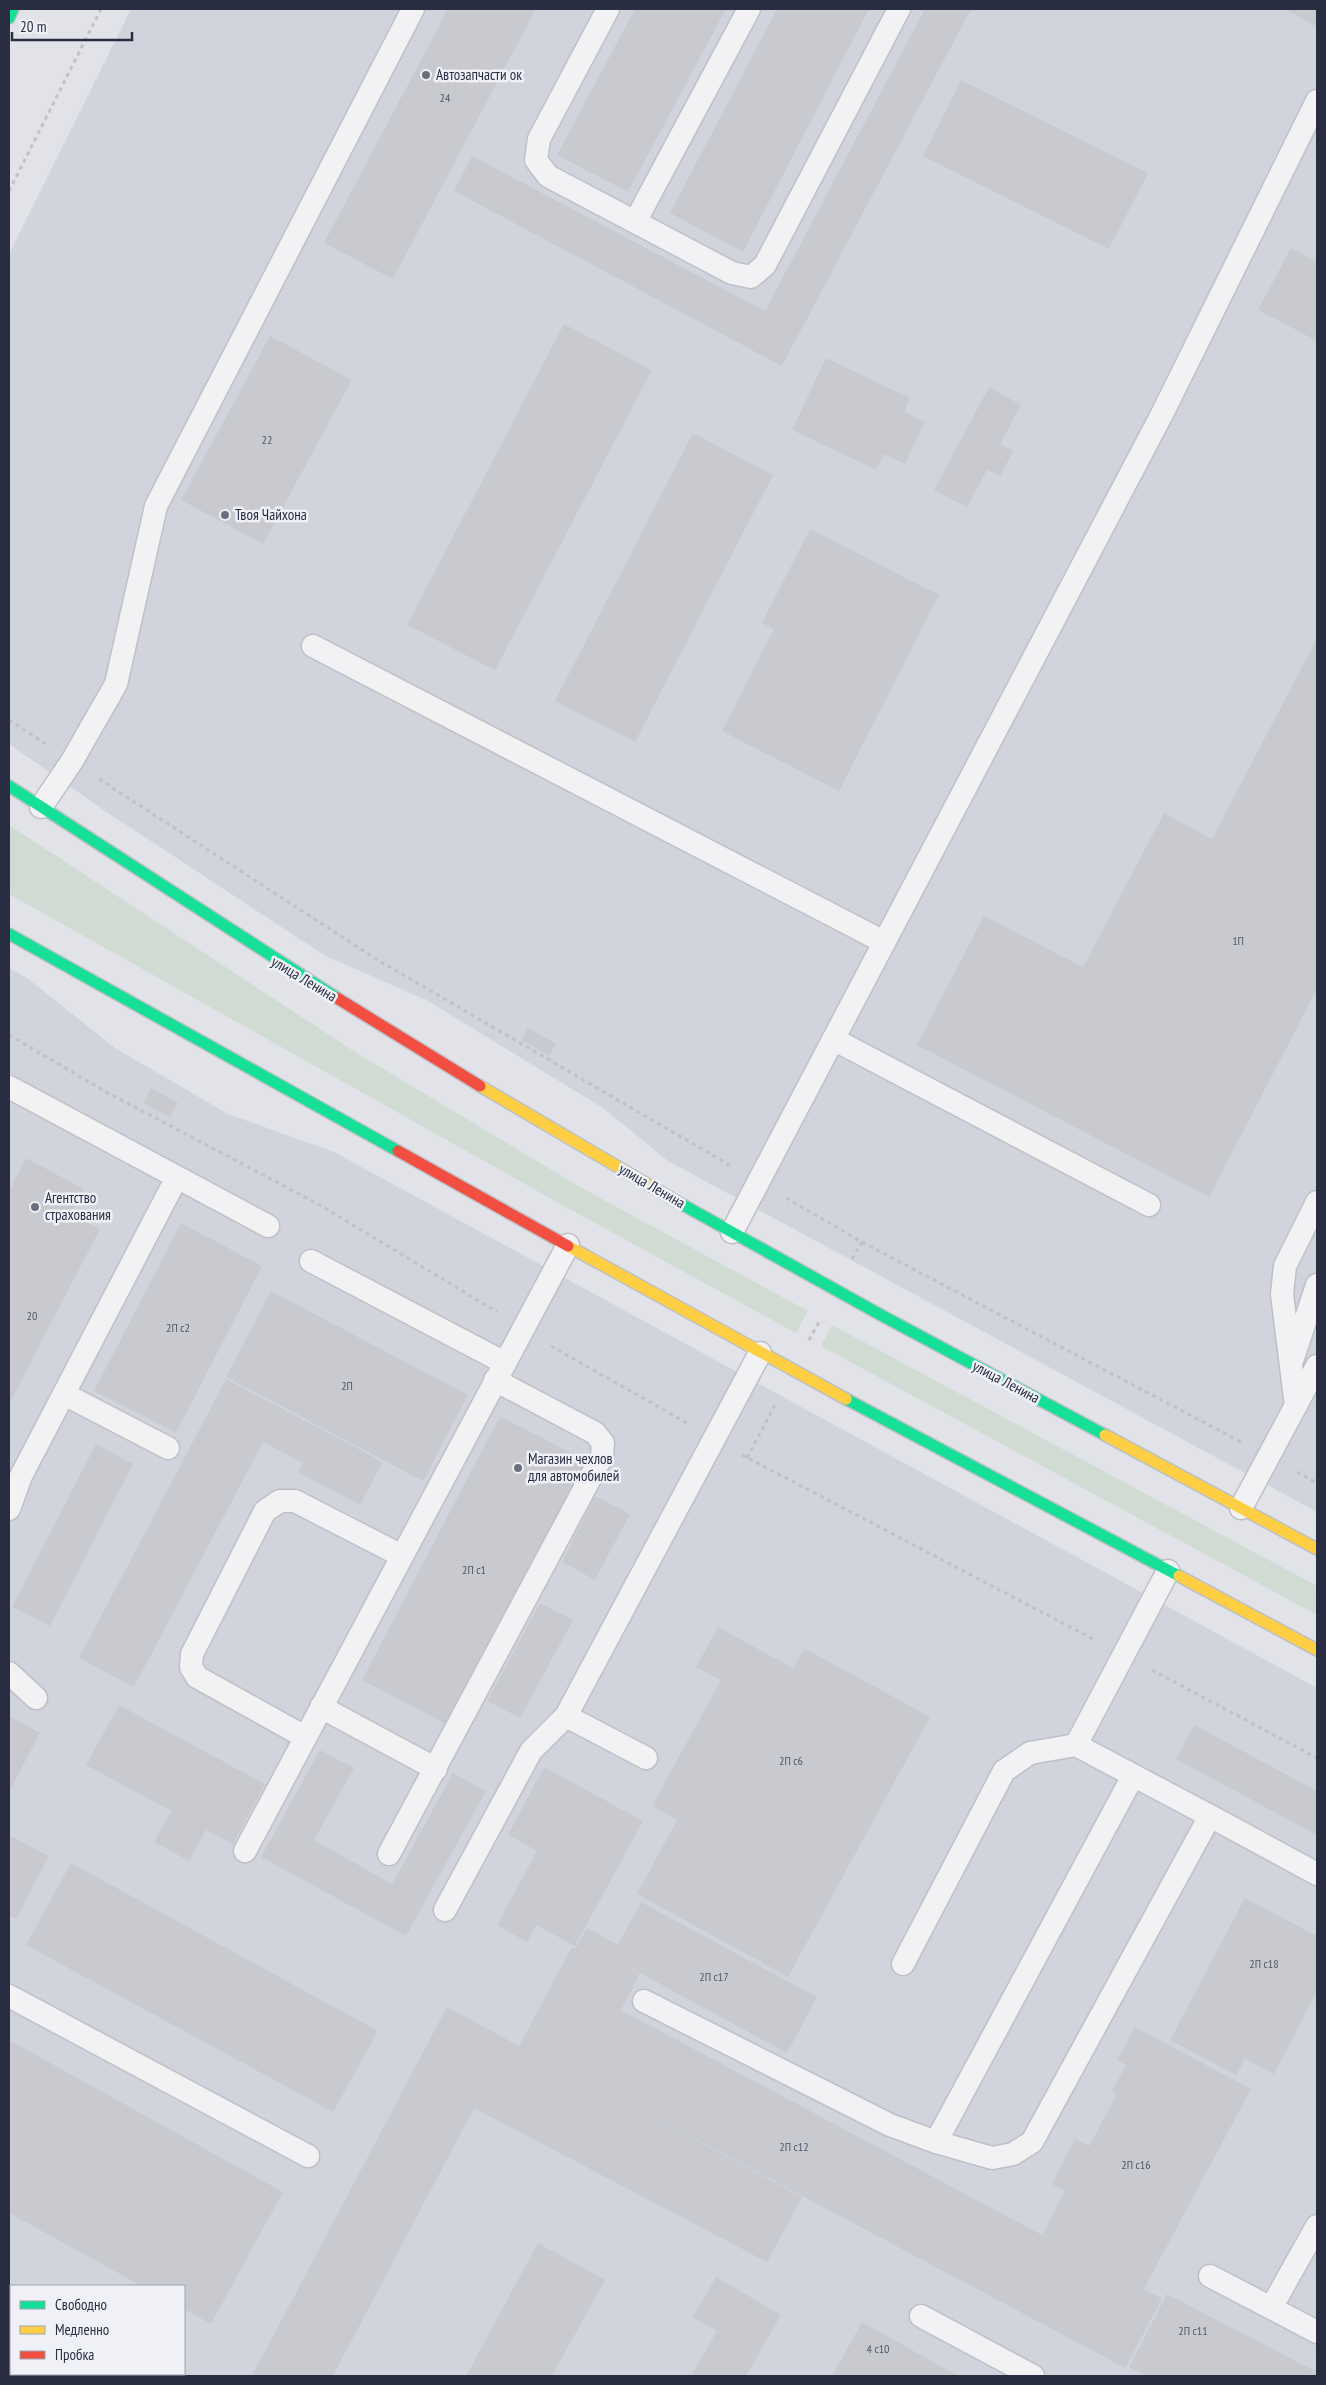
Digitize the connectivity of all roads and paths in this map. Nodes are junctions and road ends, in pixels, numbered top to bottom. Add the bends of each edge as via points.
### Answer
1 (13, 9) edge
2 (102, 9) edge
3 (413, 9) edge
4 (608, 9) edge
5 (749, 9) edge
6 (899, 9) edge
7 (9, 18) edge
8 (1317, 101) edge
9 (9, 191) edge
10 (635, 222) junction
11 (313, 646) dead end
12 (9, 720) edge
13 (72, 761) junction
14 (9, 786) edge
15 (41, 808) junction
16 (9, 934) edge
17 (884, 942) junction
18 (9, 1034) edge
19 (833, 1039) junction
20 (9, 1087) edge
21 (177, 1177) junction
22 (758, 1182) junction
23 (1317, 1202) edge
24 (1149, 1205) dead end
25 (268, 1226) dead end
26 (732, 1232) junction
27 (568, 1245) junction
28 (311, 1261) dead end
29 (1317, 1285) edge
30 (523, 1329) junction
31 (760, 1353) junction
32 (1291, 1363) junction
33 (1317, 1366) edge
34 (500, 1372) junction
35 (64, 1394) junction
36 (1296, 1406) junction
37 (716, 1440) junction
38 (168, 1448) dead end
39 (1269, 1457) junction
40 (1317, 1483) edge
41 (1241, 1508) junction
42 (9, 1509) edge
43 (1317, 1549) edge
44 (402, 1556) junction
45 (1168, 1571) junction
46 (1317, 1650) edge
47 (1123, 1655) junction
48 (9, 1673) edge
49 (36, 1698) dead end
50 (321, 1707) junction
51 (566, 1716) junction
52 (306, 1737) junction
53 (1076, 1745) junction
54 (646, 1758) dead end
55 (1317, 1758) edge
56 (436, 1768) junction
57 (1134, 1776) junction
58 (1210, 1816) junction
59 (245, 1850) dead end
60 (389, 1854) dead end
61 (1317, 1874) edge
62 (445, 1910) dead end
63 (903, 1964) dead end
64 (9, 1996) edge
65 (644, 2001) dead end
66 (936, 2142) junction
67 (308, 2156) dead end
68 (1317, 2226) edge
69 (1210, 2276) dead end
70 (1271, 2308) junction
71 (921, 2316) dead end
72 (1317, 2332) edge
73 (1033, 2376) edge

1 - 7 main road
2 - 9 path
3 - 13 lane via 156,506 116,684
4 - 10 lane via 539,139 536,160 548,176
5 - 10 lane
6 - 10 lane via 765,265 752,277 732,273
8 - 17 lane via 1162,414
11 - 17 lane
12 - 13 path
13 - 15 lane
13 - 22 path via 376,959
14 - 15 main road, улица Ленина
15 - 26 main road, улица Ленина via 267,956 491,1092
16 - 27 main road
17 - 19 lane
18 - 30 path via 108,1093 320,1205
19 - 22 lane
19 - 24 lane
20 - 21 lane
21 - 25 lane
21 - 35 lane
22 - 26 lane
22 - 39 path via 862,1242
23 - 32 lane via 1285,1266 1282,1294
26 - 41 main road, улица Ленина
27 - 30 lane
27 - 31 main road
28 - 34 lane
29 - 32 lane
30 - 34 lane
30 - 37 path
31 - 37 lane
31 - 45 main road
32 - 36 lane
33 - 36 lane
34 - 44 lane
34 - 56 lane via 595,1433 604,1443 602,1456
35 - 38 lane
35 - 42 lane via 21,1476
36 - 39 lane
37 - 47 path
37 - 51 lane
39 - 40 path
39 - 41 lane
41 - 43 main road, улица Ленина
44 - 50 lane
44 - 52 lane via 295,1501 280,1501 265,1511 192,1654 191,1667 197,1677
45 - 46 main road
45 - 47 lane
47 - 53 lane
47 - 55 path
48 - 49 lane
50 - 52 lane
50 - 56 lane
51 - 54 lane
51 - 62 lane via 531,1751
52 - 59 lane
53 - 57 lane
53 - 63 lane via 1030,1753 1004,1771
56 - 60 lane
57 - 58 lane
57 - 66 lane
58 - 61 lane
58 - 66 lane via 1032,2142 1013,2154 992,2158
64 - 67 lane
65 - 66 lane via 890,2125
68 - 70 lane
69 - 70 lane
70 - 72 lane
71 - 73 lane

